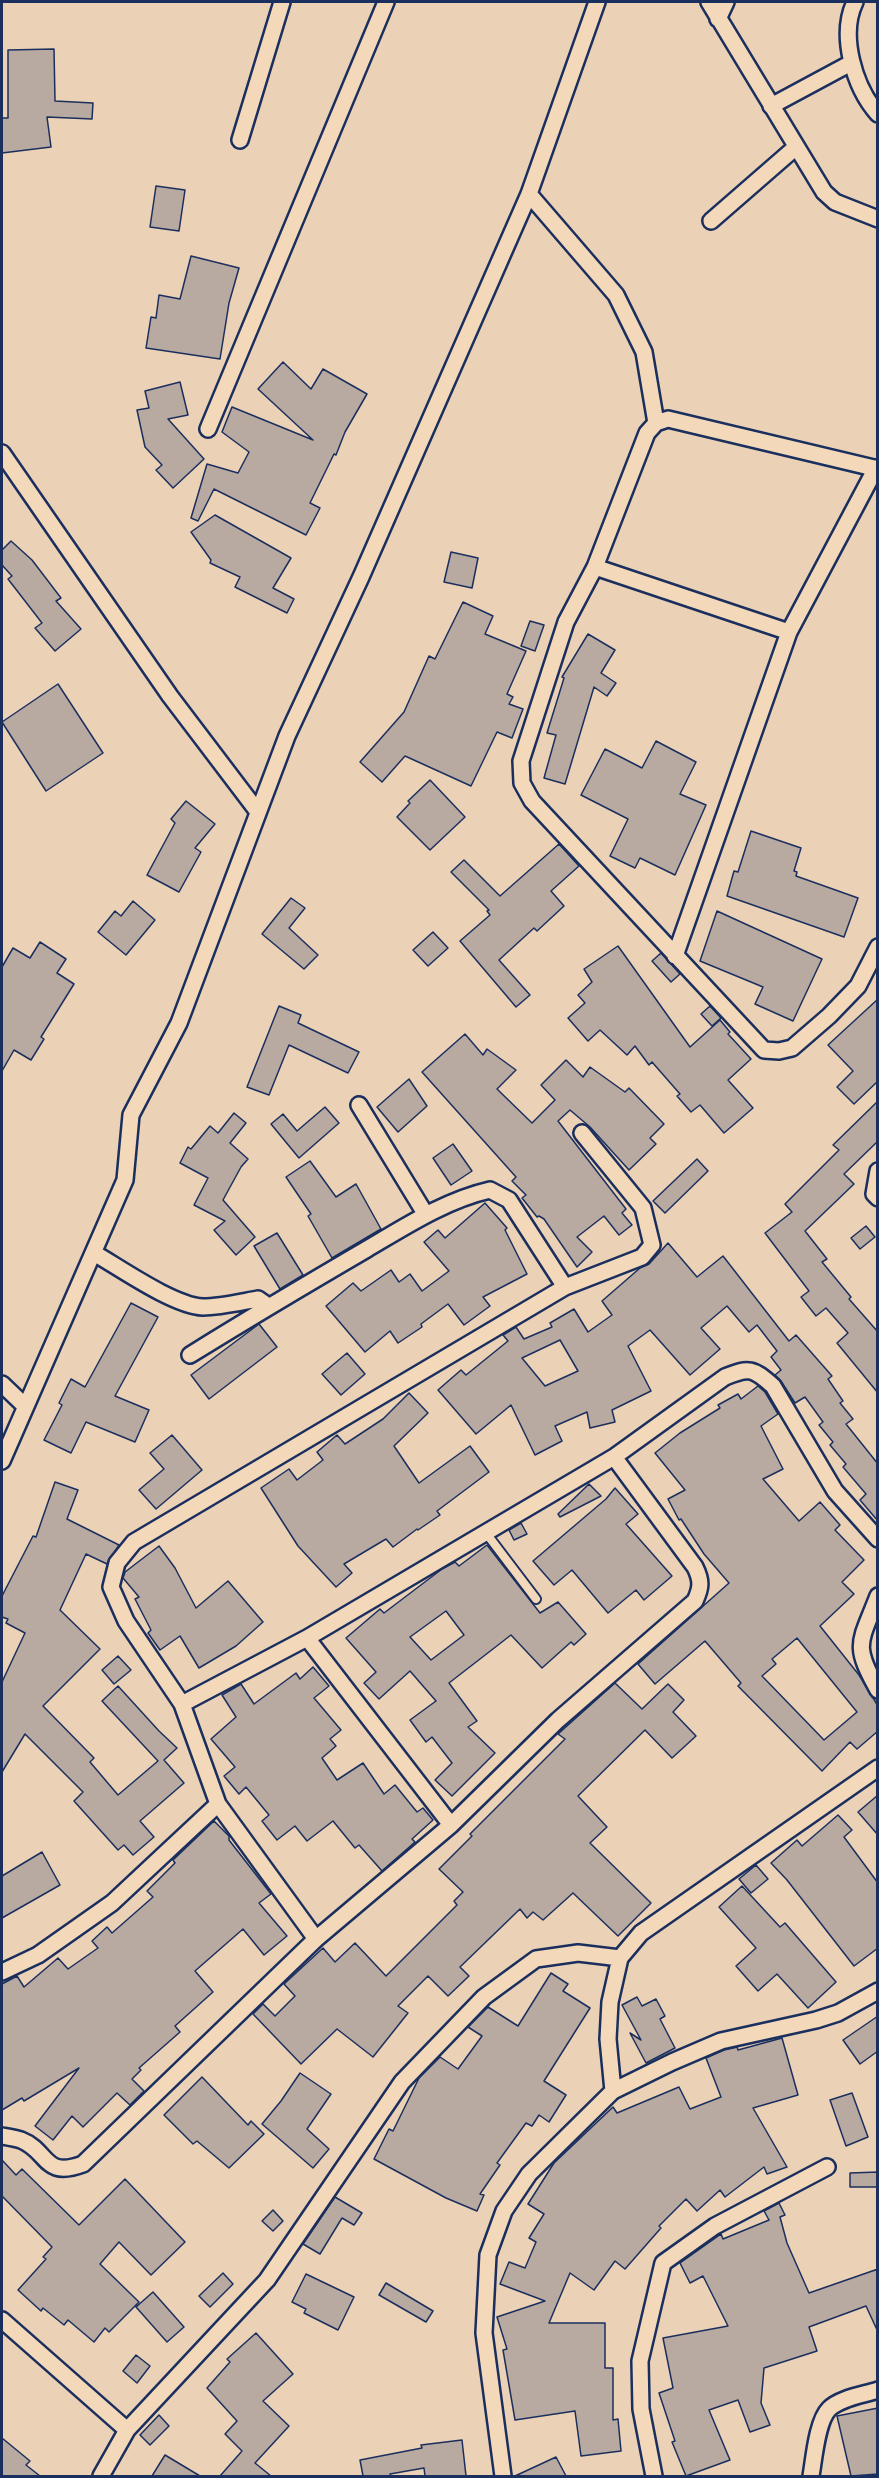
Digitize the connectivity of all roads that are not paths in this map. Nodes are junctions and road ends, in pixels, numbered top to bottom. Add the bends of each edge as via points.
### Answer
1 (282, 2) edge
2 (386, 2) edge
3 (597, 2) edge
4 (709, 2) edge
5 (726, 2) edge
6 (855, 2) edge
7 (718, 20) junction
8 (851, 63) junction
9 (771, 106) junction
10 (878, 114) edge
11 (240, 140) dead end
12 (796, 147) junction
13 (529, 194) junction
14 (878, 219) edge
15 (711, 221) dead end
16 (656, 423) junction
17 (208, 429) dead end
18 (2, 453) edge
19 (877, 469) edge
20 (595, 567) junction
21 (789, 632) junction
22 (258, 812) junction
23 (878, 947) edge
24 (675, 956) junction
25 (358, 1105) dead end
26 (582, 1133) dead end
27 (878, 1171) edge
28 (878, 1197) edge
29 (426, 1215) junction
30 (94, 1253) junction
31 (565, 1287) junction
32 (268, 1306) junction
33 (190, 1355) dead end
34 (2, 1384) edge
35 (25, 1406) junction
36 (614, 1457) junction
37 (2, 1461) edge
38 (486, 1533) junction
39 (878, 1539) edge
40 (878, 1596) edge
41 (536, 1599) dead end
42 (307, 1638) junction
43 (878, 1690) edge
44 (182, 1704) junction
45 (878, 1768) edge
46 (218, 1804) junction
47 (451, 1825) junction
48 (316, 1939) junction
49 (620, 1958) junction
50 (2, 1972) edge
51 (878, 1991) edge
52 (613, 2091) junction
53 (2, 2136) edge
54 (826, 2167) dead end
55 (2, 2320) edge
56 (878, 2390) edge
57 (127, 2430) junction
58 (101, 2476) edge
59 (503, 2476) edge
60 (654, 2476) edge
61 (811, 2476) edge

1 - 11 street
2 - 17 street
3 - 13 street
4 - 7 street
5 - 7 street
6 - 8 street via 849,15
7 - 9 street
8 - 9 street
8 - 10 street via 866,100
9 - 12 street
12 - 14 street via 824,192 835,202
12 - 15 street
13 - 16 street via 616,294 644,352
13 - 22 street via 287,736
16 - 19 street via 668,419
16 - 20 street via 647,433
18 - 22 street via 170,696
19 - 21 street
20 - 21 street
20 - 24 street via 562,633 520,761 522,783 532,801
21 - 24 street
22 - 30 street via 179,1023 132,1115 125,1180
23 - 24 street via 858,986 792,1048 779,1051 764,1050
25 - 29 street
26 - 31 street via 643,1208 652,1245 642,1257
27 - 28 street via 874,1194
29 - 31 street via 470,1194 490,1190 509,1200
29 - 32 street
30 - 32 street via 154,1288 201,1307 258,1299
30 - 35 street
31 - 44 street via 134,1542 117,1563 111,1587 126,1621
32 - 33 street
34 - 35 street
35 - 37 street
36 - 38 street
36 - 39 street via 725,1377 744,1369 758,1373 773,1386 835,1491
36 - 47 street via 695,1567 701,1589 695,1601 558,1719
38 - 41 lane
38 - 42 street
40 - 43 street via 860,1644 866,1670
42 - 44 street
42 - 47 street
44 - 46 street
45 - 49 street via 641,1933
46 - 48 street
46 - 50 street via 112,1903 38,1955
47 - 48 street
48 - 53 street via 83,2164 66,2171 55,2167 22,2140
49 - 52 street via 608,2030
49 - 57 street via 578,1953 536,1959 484,1997 402,2082 267,2280
51 - 52 street via 838,2013 721,2041
52 - 59 street via 529,2174 504,2211 488,2255 484,2333
54 - 60 street via 715,2226 663,2263 640,2361 641,2409
55 - 57 street
56 - 61 street via 829,2409 823,2419
57 - 58 street

